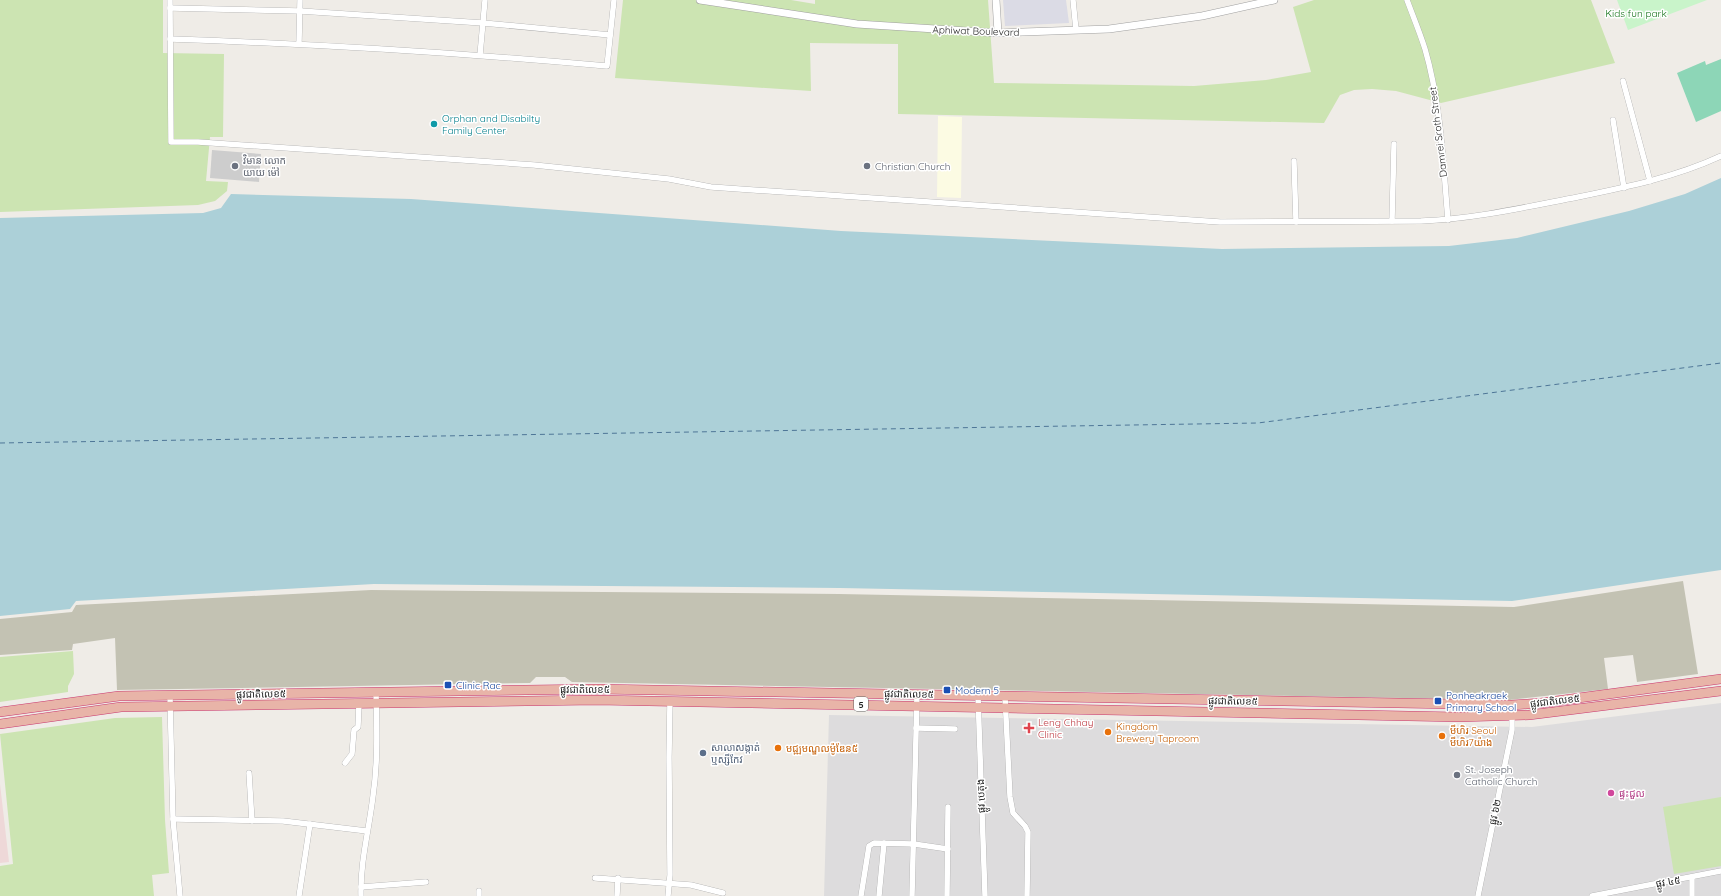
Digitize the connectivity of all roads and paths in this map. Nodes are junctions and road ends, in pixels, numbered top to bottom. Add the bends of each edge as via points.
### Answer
1 (170, 0) edge
2 (300, 0) edge
3 (484, 0) edge
4 (614, 0) edge
5 (700, 0) edge
6 (996, 0) edge
7 (1074, 0) edge
8 (1274, 0) edge
9 (1407, 0) edge
10 (170, 8) junction
11 (300, 11) junction
12 (483, 23) junction
13 (1076, 30) junction
14 (998, 33) junction
15 (610, 35) junction
16 (170, 38) junction
17 (299, 43) junction
18 (480, 55) junction
19 (1623, 81) dead end
20 (1613, 120) dead end
21 (1394, 144) dead end
22 (1721, 156) edge
23 (1294, 161) dead end
24 (1650, 181) junction
25 (1624, 188) junction
26 (1448, 220) junction
27 (1392, 221) junction
28 (1296, 222) junction
29 (1721, 679) edge
30 (1721, 691) edge
31 (376, 693) junction
32 (917, 694) junction
33 (170, 696) junction
34 (978, 696) junction
35 (1005, 697) junction
36 (670, 700) junction
37 (359, 704) junction
38 (377, 704) junction
39 (917, 705) junction
40 (1512, 705) junction
41 (170, 706) junction
42 (978, 707) junction
43 (1005, 707) junction
44 (0, 712) edge
45 (1512, 716) junction
46 (0, 724) edge
47 (916, 728) junction
48 (955, 729) dead end
49 (345, 763) dead end
50 (249, 773) dead end
51 (948, 807) dead end
52 (173, 819) junction
53 (252, 821) junction
54 (310, 824) junction
55 (367, 831) junction
56 (884, 843) junction
57 (914, 844) junction
58 (948, 849) junction
59 (1721, 872) edge
60 (595, 878) dead end
61 (618, 878) junction
62 (1692, 878) junction
63 (426, 882) dead end
64 (670, 883) junction
65 (361, 887) junction
66 (723, 893) dead end
67 (180, 896) edge
68 (299, 896) edge
69 (361, 896) edge
70 (617, 896) edge
71 (668, 896) edge
72 (861, 896) edge
73 (879, 896) edge
74 (912, 896) edge
75 (947, 896) edge
76 (985, 896) edge
77 (1027, 896) edge
78 (1478, 896) edge
79 (1592, 896) edge
80 (1692, 896) edge

1 - 10 street
2 - 11 street
3 - 12 street
4 - 15 street
5 - 14 street, Aphiwat Boulevard via 857,24
6 - 14 street
7 - 13 street
8 - 13 street, Aphiwat Boulevard via 1202,16 1109,29
9 - 26 street, Damrei Sroth Street via 1425,49 1433,88
10 - 11 street
10 - 16 street
11 - 12 street
11 - 17 street
12 - 15 street
12 - 18 street
13 - 14 street, Aphiwat Boulevard
15 - 18 street via 607,66
16 - 17 street
16 - 28 street via 171,142 534,165 669,179 711,187 945,204 1220,222
17 - 18 street
19 - 24 street
20 - 25 street
21 - 27 street
22 - 24 street via 1702,165
23 - 28 street
24 - 25 street
25 - 26 street
26 - 27 street
27 - 28 street
29 - 40 highway, ផ្លូវជាតិលេខ៥ / 5
30 - 45 highway, ផ្លូវជាតិលេខ៥ / 5
31 - 32 highway, ផ្លូវជាតិលេខ៥ / 5 via 606,689
31 - 33 highway, ផ្លូវជាតិលេខ៥ / 5
31 - 38 street
32 - 34 highway, ផ្លូវជាតិលេខ៥ / 5
32 - 39 street
33 - 41 street
33 - 44 highway, ផ្លូវជាតិលេខ៥ / 5 via 104,698
34 - 35 highway, ផ្លូវជាតិលេខ៥ / 5
34 - 42 street, ផ្លូវ បេតុង
35 - 40 highway, ផ្លូវជាតិលេខ៥ / 5
35 - 43 street
36 - 38 highway, ផ្លូវជាតិលេខ៥ / 5
36 - 39 highway, ផ្លូវជាតិលេខ៥ / 5
36 - 64 street
37 - 38 highway, ផ្លូវជាតិលេខ៥ / 5
37 - 41 highway, ផ្លូវជាតិលេខ៥ / 5
37 - 49 street via 359,724 354,730 353,750
38 - 55 street via 376,770
39 - 42 highway, ផ្លូវជាតិលេខ៥ / 5
39 - 47 street
40 - 45 street, ផ្លូវ ៦២
41 - 46 highway, ផ្លូវជាតិលេខ៥ / 5 via 98,709
41 - 52 street
42 - 43 highway, ផ្លូវជាតិលេខ៥ / 5
42 - 76 street, ផ្លូវ បេតុង
43 - 45 highway, ផ្លូវជាតិលេខ៥ / 5
43 - 77 street via 1010,797 1013,813 1023,822 1028,832
45 - 78 street, ផ្លូវ ៦២ via 1512,730
47 - 48 street
47 - 57 street
50 - 53 street
51 - 58 street
52 - 53 street
52 - 67 street
53 - 54 street
54 - 55 street
54 - 68 street
55 - 65 street via 361,866
56 - 57 street
56 - 72 street via 869,846
56 - 73 street
57 - 58 street
57 - 74 street
58 - 75 street
59 - 62 street, ផ្លូវ ៤៥
60 - 61 street
61 - 64 street
61 - 70 street
62 - 79 street, ផ្លូវ ៤៥
62 - 80 street
63 - 65 street
64 - 66 street
64 - 71 street
65 - 69 street

